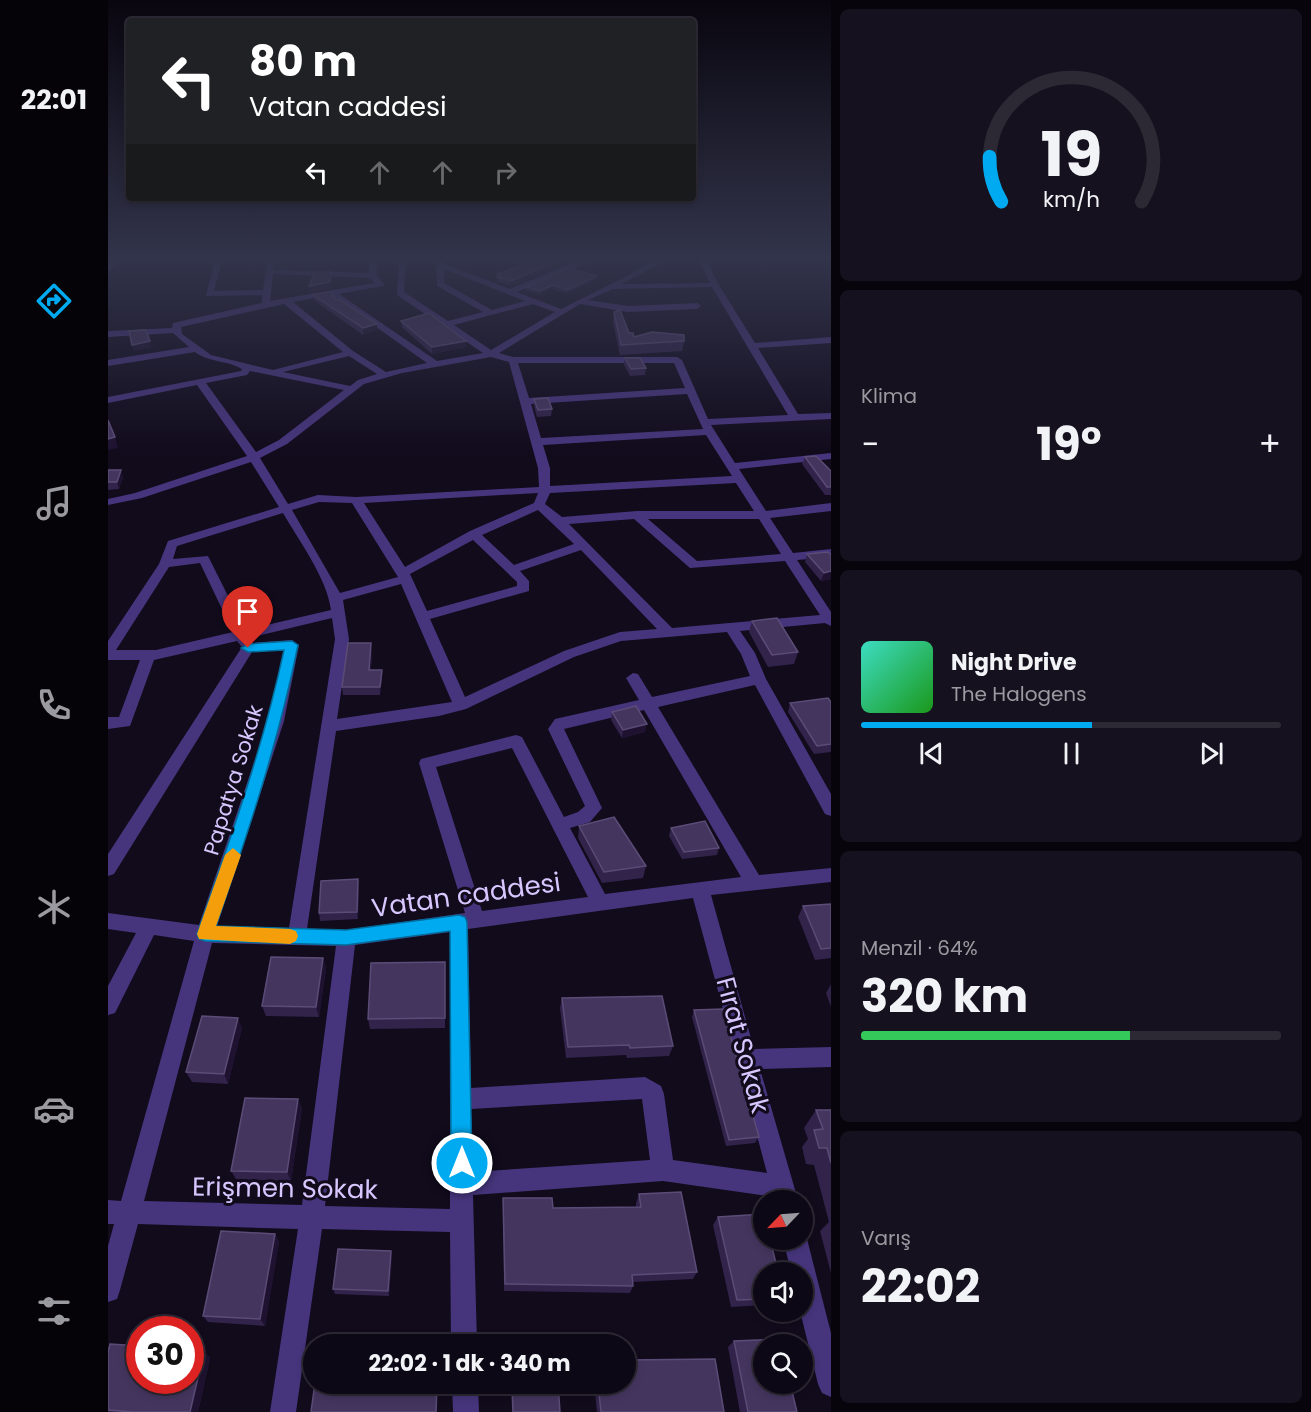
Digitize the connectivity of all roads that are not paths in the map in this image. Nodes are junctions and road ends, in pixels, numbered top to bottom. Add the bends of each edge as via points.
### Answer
1 (185, 322) edge
2 (312, 322) edge
3 (375, 322) edge
4 (439, 322) edge
5 (460, 322) edge
6 (544, 322) edge
7 (737, 322) edge
8 (445, 326) junction
9 (177, 330) junction
10 (108, 334) edge
11 (831, 340) edge
12 (752, 346) junction
13 (197, 349) junction
14 (350, 353) junction
15 (490, 354) junction
16 (513, 360) junction
17 (108, 363) edge
18 (435, 364) junction
19 (247, 368) junction
20 (271, 372) junction
21 (383, 374) junction
22 (200, 381) junction
23 (351, 390) junction
24 (690, 391) junction
25 (108, 400) edge
26 (523, 402) junction
27 (831, 416) edge
28 (796, 419) junction
29 (706, 427) junction
30 (536, 442) junction
31 (831, 456) edge
32 (254, 457) junction
33 (730, 467) junction
34 (739, 478) junction
35 (545, 490) junction
36 (356, 500) junction
37 (108, 502) edge
38 (539, 505) junction
39 (831, 507) edge
40 (284, 508) junction
41 (637, 515) junction
42 (762, 515) junction
43 (560, 521) junction
44 (474, 534) junction
45 (583, 545) junction
46 (831, 553) edge
47 (788, 557) junction
48 (165, 564) junction
49 (512, 570) junction
50 (405, 576) junction
51 (338, 605) junction
52 (422, 617) junction
53 (830, 620) edge
54 (731, 628) junction
55 (670, 634) junction
56 (244, 641) junction
57 (108, 654) edge
58 (148, 656) junction
59 (633, 678) dead end
60 (759, 679) junction
61 (645, 702) junction
62 (461, 705) junction
63 (108, 723) edge
64 (329, 726) junction
65 (831, 809) edge
66 (560, 825) junction
67 (108, 869) edge
68 (831, 875) edge
69 (754, 883) junction
70 (700, 889) junction
71 (600, 903) junction
72 (108, 921) edge
73 (467, 921) junction
74 (150, 925) junction
75 (205, 934) junction
76 (297, 936) junction
77 (346, 938) junction
78 (108, 1006) edge
79 (831, 1057) edge
80 (747, 1059) junction
81 (462, 1099) junction
82 (663, 1170) junction
83 (461, 1184) junction
84 (764, 1190) edge
85 (783, 1190) edge
86 (118, 1212) edge
87 (312, 1216) junction
88 (460, 1221) junction
89 (798, 1250) edge
90 (108, 1290) edge
91 (464, 1334) edge
92 (831, 1384) edge
93 (465, 1394) edge
94 (283, 1412) edge
95 (466, 1412) edge

1 - 9 street via 176,325
2 - 14 street
3 - 18 street
4 - 8 street
5 - 8 street
6 - 15 street
7 - 12 street
8 - 15 street
9 - 10 street
9 - 13 street
11 - 12 street
12 - 28 street
13 - 17 street
13 - 19 street via 208,357
14 - 20 street
14 - 21 street
15 - 16 street
15 - 18 street
16 - 24 street via 677,360
16 - 26 street
18 - 21 street
19 - 20 street
19 - 22 street via 244,372
20 - 23 street
21 - 23 street
22 - 25 street
22 - 32 street
23 - 32 street via 283,442
24 - 26 street
24 - 29 street
26 - 30 street
27 - 28 street
28 - 29 street
29 - 30 street
29 - 33 street
30 - 35 street via 544,468
31 - 33 street
32 - 37 street via 138,496
32 - 40 street
33 - 34 street
34 - 35 street
34 - 42 street
35 - 36 street
35 - 38 street
36 - 40 street via 318,498
36 - 50 street
38 - 43 street
38 - 44 street
39 - 42 street
40 - 48 street via 172,544
40 - 51 street
41 - 42 street
41 - 43 street
41 - 47 street via 694,565
42 - 47 street
43 - 45 street
44 - 49 street
44 - 50 street
45 - 49 street
45 - 55 street
46 - 47 street
47 - 53 street
48 - 56 street via 204,559
48 - 57 street
49 - 52 street via 523,581 524,588
50 - 51 street
50 - 52 street
51 - 56 street
51 - 64 street via 342,639
52 - 62 street
53 - 54 street
54 - 55 street
54 - 60 street
55 - 62 street via 620,637 569,654
56 - 58 street
56 - 67 street
56 - 75 street, Papatya Sokak via 292,645 258,783
57 - 58 street
58 - 63 street via 124,722
59 - 61 street
60 - 61 street
60 - 65 street
61 - 66 street via 560,723 556,729 594,808 584,817
61 - 69 street
62 - 64 street
64 - 76 street
66 - 71 street
66 - 73 street via 516,741 427,763
68 - 69 street, Vatan caddesi
69 - 70 street, Vatan caddesi
70 - 71 street, Vatan caddesi
70 - 80 street, Fırat Sokak
71 - 73 street, Vatan caddesi
72 - 74 street, Vatan caddesi
73 - 77 street, Vatan caddesi
73 - 81 street
74 - 75 street, Vatan caddesi
74 - 78 street
75 - 76 street, Vatan caddesi
75 - 86 street
76 - 77 street, Vatan caddesi
77 - 87 street
79 - 80 street
80 - 85 street, Fırat Sokak
81 - 82 street via 645,1088 653,1094
81 - 83 street
82 - 83 street
82 - 84 street
83 - 88 street
86 - 87 street, Erişmen Sokak
86 - 90 street
87 - 88 street, Erişmen Sokak
87 - 94 street
88 - 91 street
89 - 92 street
93 - 95 street

